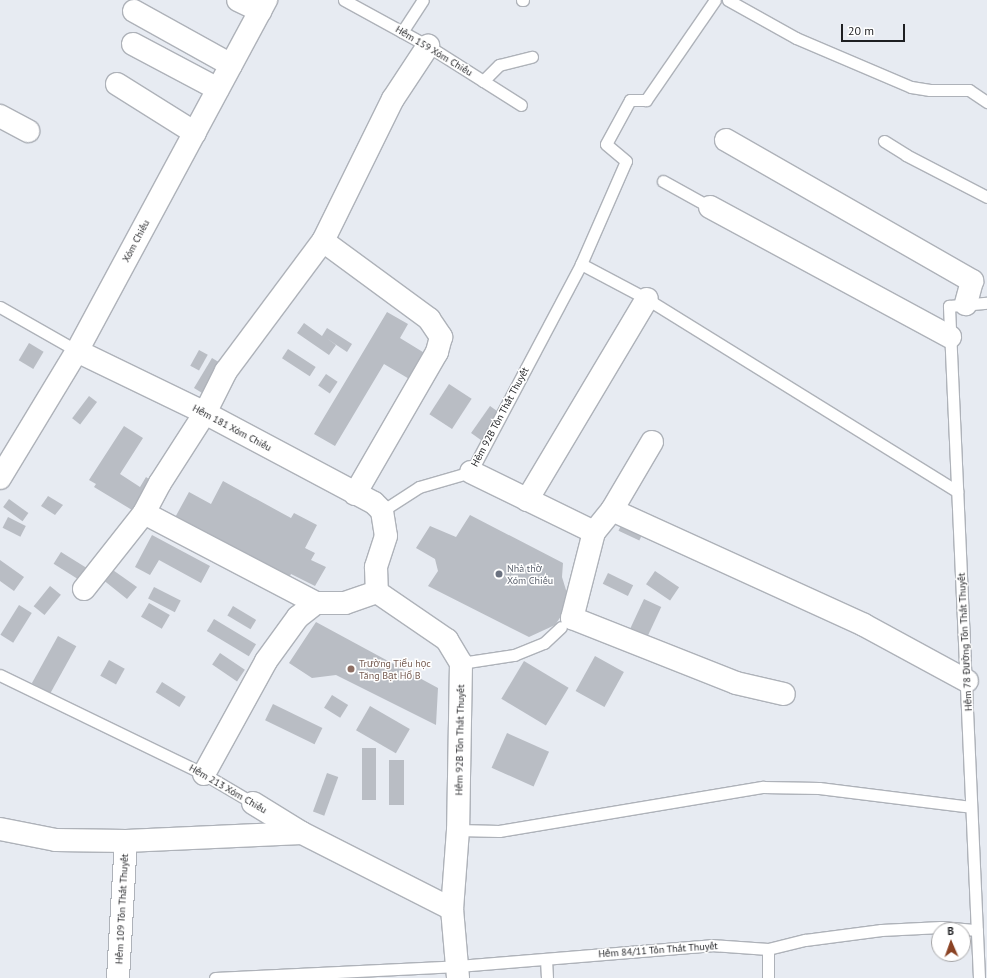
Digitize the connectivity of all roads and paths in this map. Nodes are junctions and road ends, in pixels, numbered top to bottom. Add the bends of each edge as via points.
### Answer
1 (238, 0) edge
2 (344, 0) edge
3 (423, 0) edge
4 (714, 0) edge
5 (728, 0) edge
6 (263, 5) edge
7 (134, 11) dead end
8 (402, 32) junction
9 (133, 44) dead end
10 (428, 46) junction
11 (532, 57) dead end
12 (231, 65) junction
13 (483, 80) junction
14 (117, 84) dead end
15 (218, 89) junction
16 (987, 102) edge
17 (521, 105) dead end
18 (0, 116) edge
19 (28, 131) dead end
20 (195, 133) junction
21 (726, 140) dead end
22 (884, 141) dead end
23 (663, 181) dead end
24 (987, 197) edge
25 (710, 207) joint
26 (323, 241) junction
27 (580, 264) junction
28 (647, 299) junction
29 (967, 304) edge
30 (0, 307) edge
31 (950, 337) junction
32 (77, 351) junction
33 (205, 413) junction
34 (652, 442) dead end
35 (471, 472) junction
36 (0, 478) edge
37 (957, 492) junction
38 (355, 494) junction
39 (527, 500) junction
40 (612, 510) junction
41 (382, 511) junction
42 (144, 513) junction
43 (594, 532) junction
44 (84, 589) dead end
45 (378, 592) junction
46 (316, 603) junction
47 (561, 627) dead end
48 (462, 663) junction
49 (0, 675) edge
50 (967, 681) junction
51 (784, 694) dead end
52 (204, 774) junction
53 (253, 803) joint
54 (971, 807) junction
55 (0, 829) edge
56 (458, 830) junction
57 (302, 833) junction
58 (126, 840) junction
59 (452, 909) junction
60 (977, 930) junction
61 (768, 949) junction
62 (546, 959) junction
63 (458, 972) edge
64 (118, 978) edge
65 (215, 978) edge
66 (547, 978) edge
67 (768, 978) edge
68 (979, 978) edge

1 - 6 street
2 - 8 lane, Hẻm 159 Xóm Chiếu
3 - 8 lane
4 - 27 lane, Hẻm 92B Tôn Thất Thuyết via 646,100 630,100 606,144 626,161
5 - 16 lane via 796,38 911,87 930,90 969,90
6 - 12 street, Xóm Chiếu
7 - 12 street
8 - 10 lane, Hẻm 159 Xóm Chiếu
9 - 15 street
10 - 13 lane, Hẻm 159 Xóm Chiếu
10 - 26 street via 393,99
11 - 13 lane via 499,65
12 - 15 street, Xóm Chiếu
13 - 17 lane, Hẻm 159 Xóm Chiếu
14 - 20 street
15 - 20 street, Xóm Chiếu
18 - 19 street
20 - 32 street, Xóm Chiếu
21 - 29 street via 972,281
22 - 24 lane
23 - 25 lane
25 - 31 street
26 - 33 street via 226,371
26 - 38 street via 429,319 441,337 437,352
27 - 28 lane
27 - 35 lane, Hẻm 92B Tôn Thất Thuyết
28 - 37 lane
28 - 39 street
29 - 31 lane, Hẻm 78 Đường Tôn Thất Thuyết
30 - 32 lane
31 - 37 lane, Hẻm 78 Đường Tôn Thất Thuyết
32 - 33 street, Hẻm 181 Xóm Chiếu
32 - 36 street, Xóm Chiếu
33 - 38 street, Hẻm 181 Xóm Chiếu
33 - 42 street
34 - 40 street
35 - 39 street
35 - 41 lane, Hẻm 92B Tôn Thất Thuyết via 419,487
37 - 50 lane, Hẻm 78 Đường Tôn Thất Thuyết
38 - 41 street, Hẻm 181 Xóm Chiếu via 374,503
39 - 43 street
40 - 43 street
40 - 50 street via 864,625
41 - 45 street via 386,536 376,567
42 - 44 street
42 - 46 street
43 - 51 street via 572,618 736,683
45 - 46 street via 345,603
45 - 48 street via 447,640
46 - 52 street via 298,617 266,661
47 - 48 lane via 544,642 514,655
48 - 56 street, Hẻm 92B Tôn Thất Thuyết
49 - 52 lane, Hẻm 213 Xóm Chiếu
50 - 54 lane, Hẻm 78 Đường Tôn Thất Thuyết
52 - 53 lane, Hẻm 213 Xóm Chiếu
53 - 57 street, Hẻm 213 Xóm Chiếu
54 - 56 lane via 819,788 763,786 499,831
54 - 60 lane, Hẻm 78 Đường Tôn Thất Thuyết
55 - 58 street via 56,840
56 - 59 street, Hẻm 92B Tôn Thất Thuyết
57 - 58 street
57 - 59 street, Hẻm 213 Xóm Chiếu
58 - 64 street, Hẻm 109 Tôn Thất Thuyết
59 - 63 street, Hẻm 92B Tôn Thất Thuyết
60 - 61 lane, Hẻm 84/11 Tôn Thất Thuyết via 941,927 881,930 805,940
60 - 68 lane, Hẻm 78 Đường Tôn Thất Thuyết
61 - 62 lane, Hẻm 84/11 Tôn Thất Thuyết via 711,945
61 - 67 lane
62 - 63 lane, Hẻm 84/11 Tôn Thất Thuyết
62 - 66 lane
63 - 65 lane, Hẻm 84/11 Tôn Thất Thuyết

